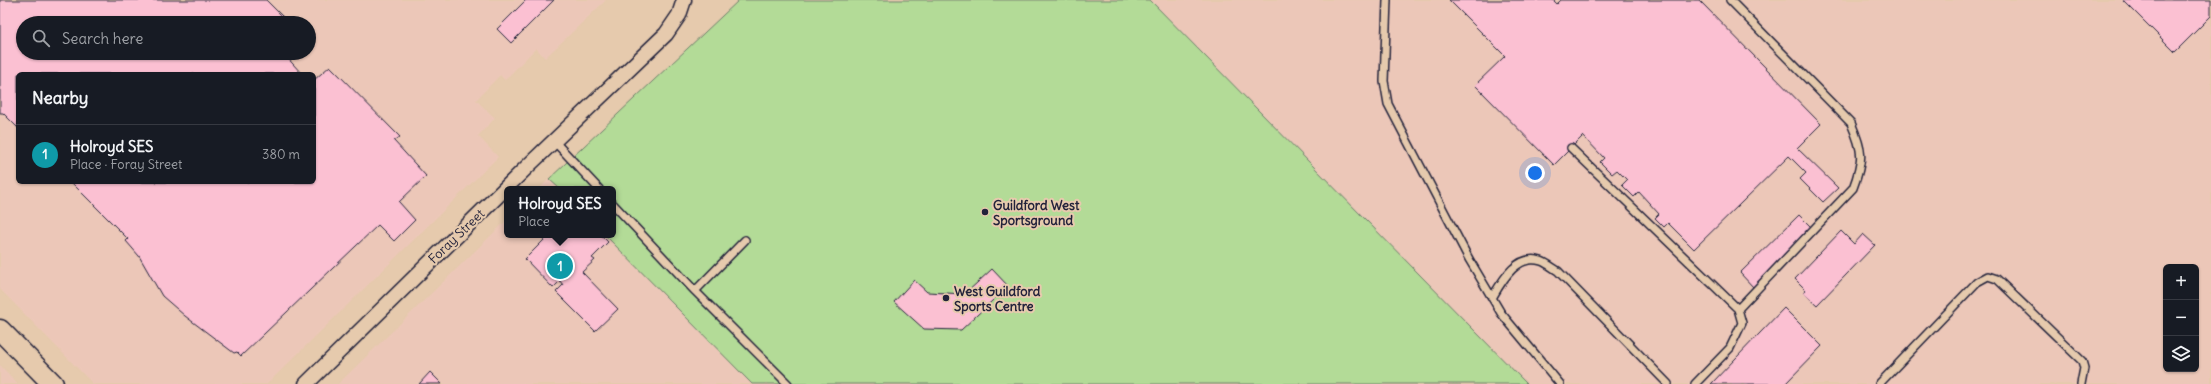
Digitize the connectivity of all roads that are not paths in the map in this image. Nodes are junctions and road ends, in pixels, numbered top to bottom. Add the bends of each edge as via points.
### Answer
1 (684, 0) edge
2 (1387, 0) edge
3 (1730, 0) edge
4 (554, 141) junction
5 (1571, 148) dead end
6 (508, 186) edge
7 (596, 186) edge
8 (504, 190) edge
9 (616, 207) edge
10 (745, 240) dead end
11 (695, 291) junction
12 (1492, 298) junction
13 (1738, 309) junction
14 (0, 330) edge
15 (53, 384) edge
16 (306, 384) edge
17 (788, 384) edge
18 (1560, 384) edge
19 (1668, 384) edge
20 (1696, 384) edge
21 (1878, 384) edge
22 (2081, 384) edge

1 - 4 street, Foray Street via 679,15 666,34
2 - 12 lane via 1384,81 1388,104 1468,259
3 - 13 lane via 1851,123 1860,144 1861,166 1853,188
4 - 6 street, Foray Street
4 - 7 lane
5 - 13 lane
8 - 16 street, Foray Street
9 - 11 lane
10 - 11 lane
11 - 17 lane
12 - 18 lane via 1501,313
12 - 19 lane via 1507,273 1524,260 1541,261 1558,271
13 - 20 lane via 1742,323 1730,348
14 - 15 main road
21 - 22 lane via 1977,282 1988,276 1997,279 2082,361 2084,368

